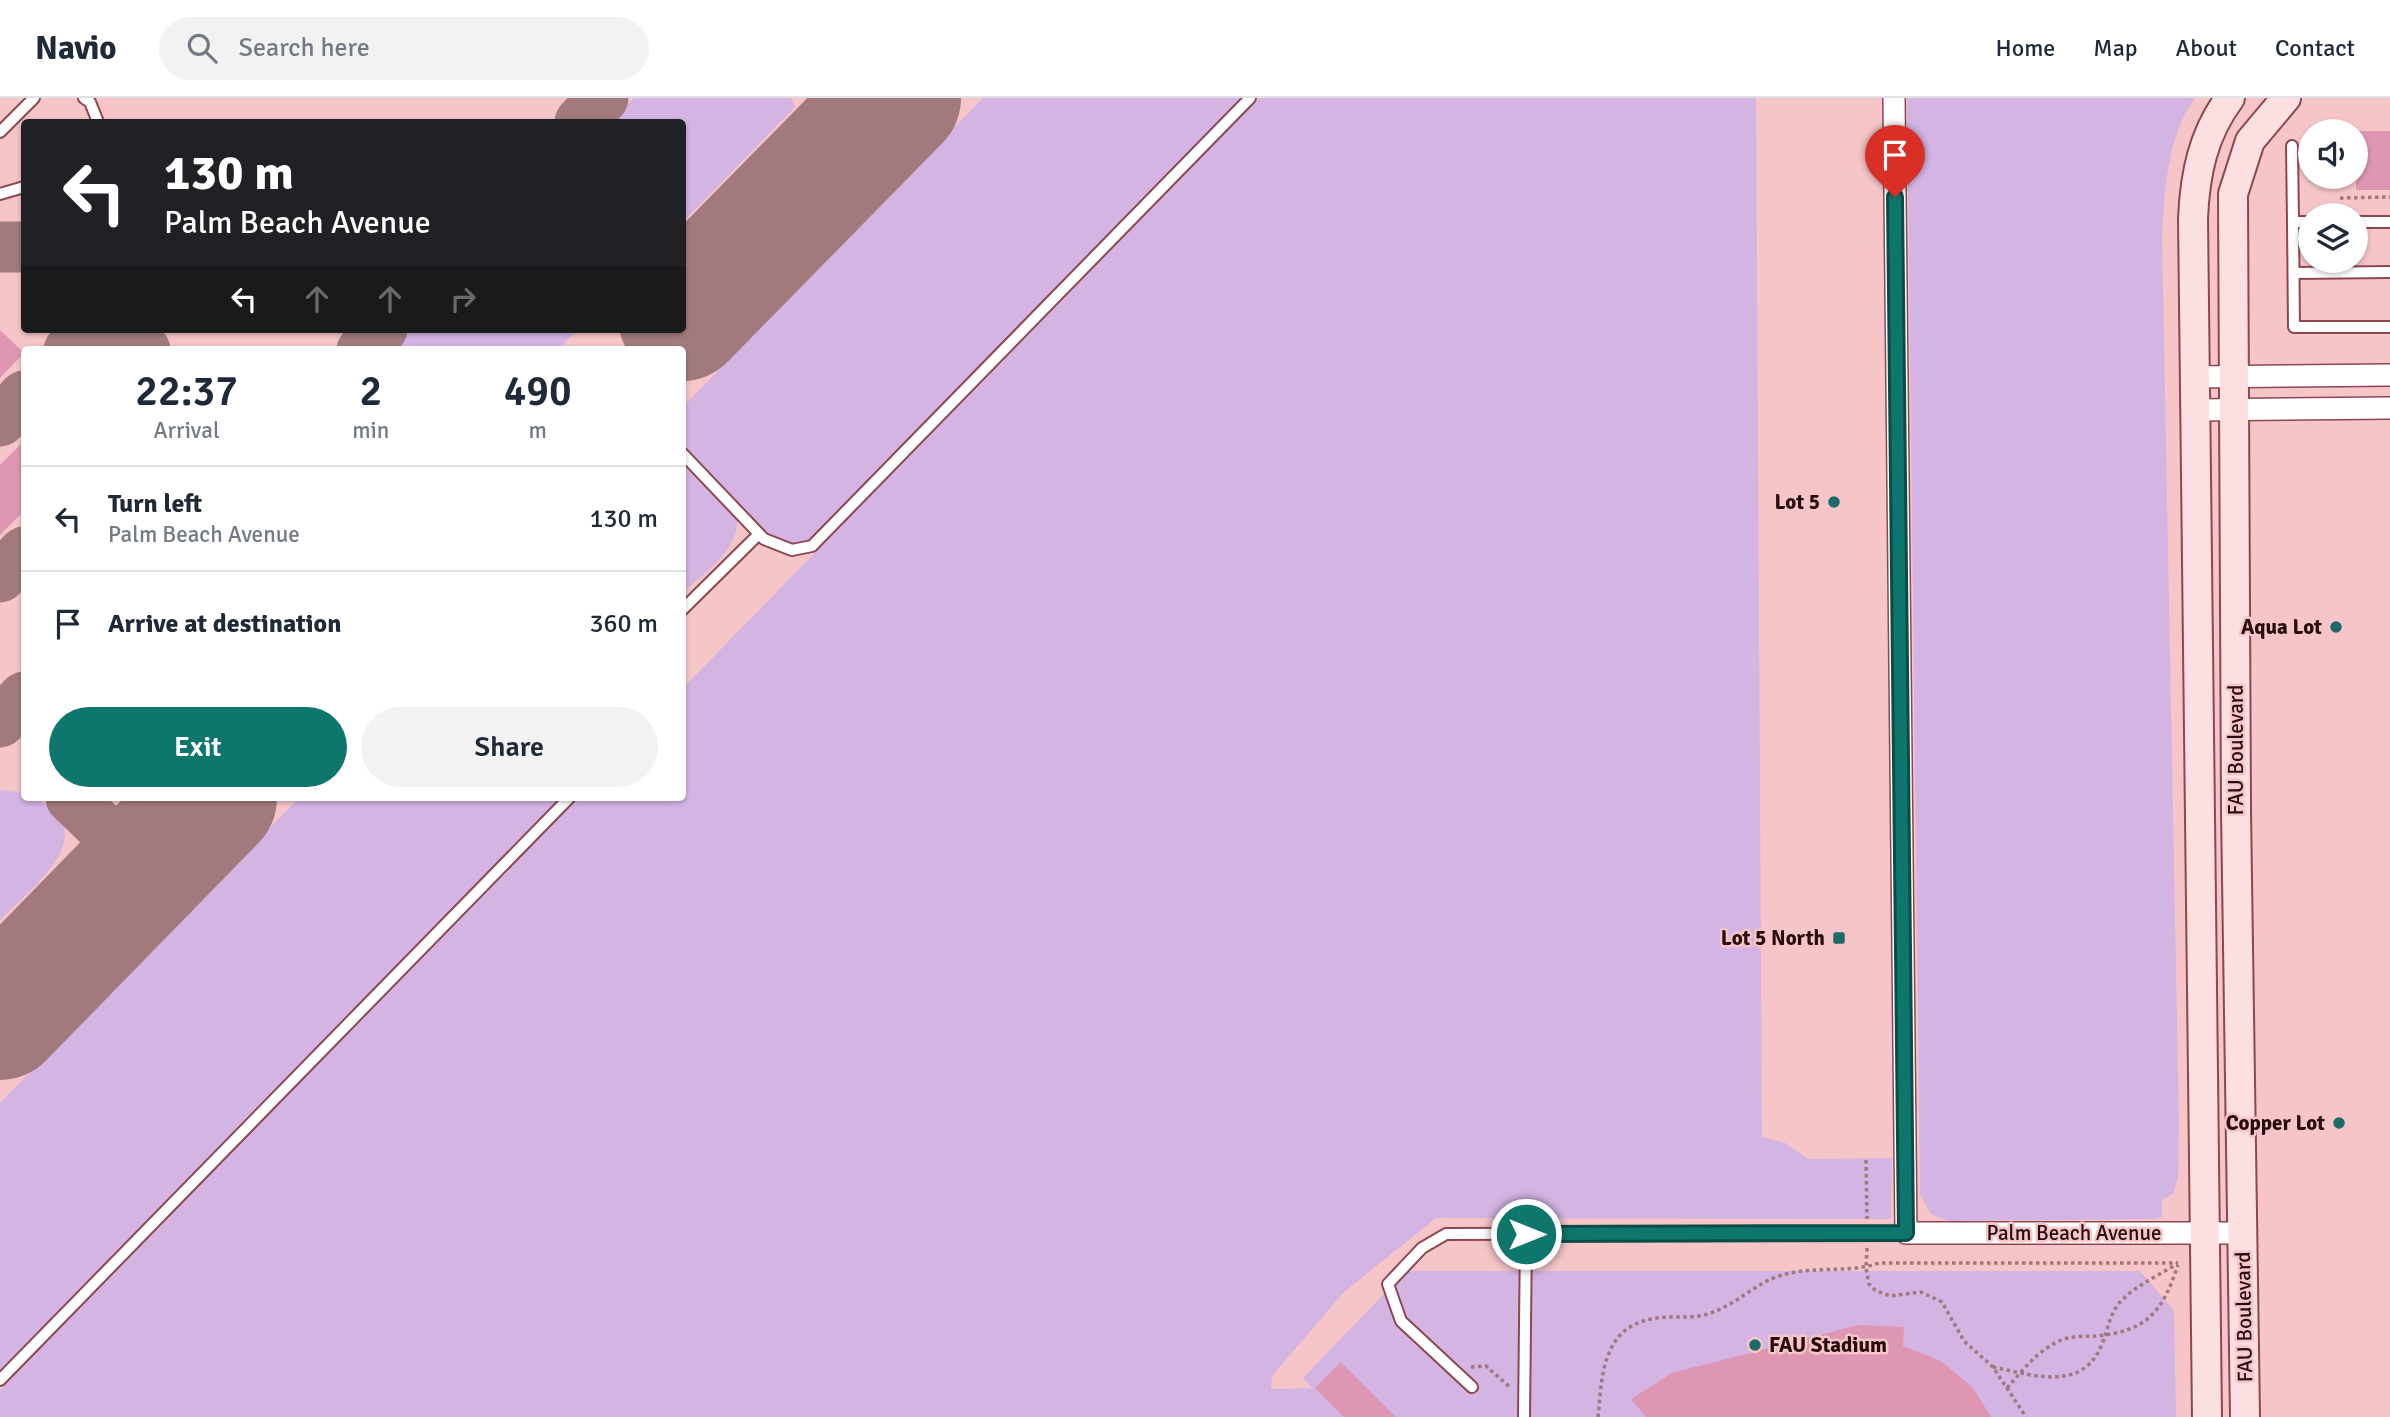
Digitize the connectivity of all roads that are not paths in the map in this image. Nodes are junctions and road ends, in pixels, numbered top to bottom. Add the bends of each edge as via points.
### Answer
1 (34, 98) edge
2 (84, 98) edge
3 (1250, 98) edge
4 (1894, 98) edge
5 (2230, 98) edge
6 (2286, 98) edge
7 (97, 119) edge
8 (0, 132) edge
9 (2292, 146) dead end
10 (21, 188) edge
11 (0, 194) edge
12 (2293, 222) junction
13 (2298, 222) edge
14 (2368, 222) edge
15 (2390, 222) edge
16 (2390, 272) edge
17 (2294, 273) junction
18 (2390, 327) edge
19 (2390, 375) edge
20 (2195, 377) junction
21 (2233, 377) junction
22 (2390, 408) edge
23 (2196, 410) junction
24 (2233, 410) junction
25 (686, 457) edge
26 (760, 534) junction
27 (686, 606) edge
28 (566, 801) edge
29 (1906, 1233) junction
30 (2204, 1233) junction
31 (2243, 1233) junction
32 (1526, 1234) junction
33 (0, 1380) edge
34 (1472, 1387) dead end
35 (1524, 1417) edge
36 (2207, 1417) edge
37 (2245, 1417) edge

1 - 8 lane
2 - 7 lane
3 - 26 lane via 822,539 803,550 792,550 776,546
4 - 29 street
5 - 20 street, FAU Boulevard via 2208,137 2194,185
6 - 21 street, FAU Boulevard via 2250,141 2235,185
9 - 12 lane
10 - 11 lane
12 - 13 lane
12 - 17 lane
14 - 15 lane
16 - 17 lane
17 - 18 lane via 2294,327
19 - 21 street
20 - 21 street
20 - 23 street, FAU Boulevard
21 - 24 street, FAU Boulevard
22 - 24 street
23 - 24 street
23 - 30 street, FAU Boulevard
24 - 31 street, FAU Boulevard
25 - 26 lane
26 - 27 lane
28 - 33 lane
29 - 30 street, Palm Beach Avenue
29 - 32 lane, Palm Beach Avenue
30 - 31 street, Palm Beach Avenue
30 - 36 street, FAU Boulevard
31 - 37 street, FAU Boulevard
32 - 34 lane, Palm Beach Avenue via 1446,1234 1422,1248 1388,1284 1401,1321
32 - 35 lane

